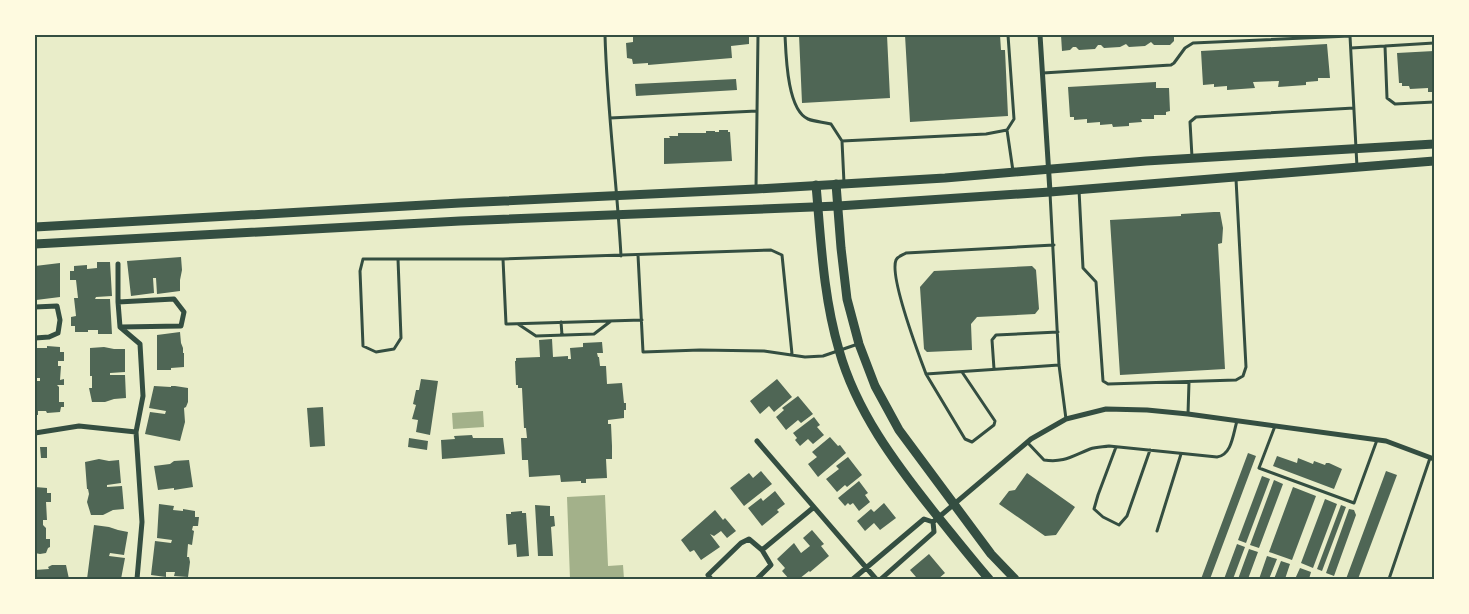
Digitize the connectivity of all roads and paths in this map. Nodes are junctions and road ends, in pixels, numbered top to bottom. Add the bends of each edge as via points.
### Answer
1 (605, 35) edge
2 (758, 35) edge
3 (785, 35) edge
4 (1008, 35) edge
5 (1040, 35) edge
6 (1350, 36) edge
7 (1434, 43) edge
8 (1385, 46) junction
9 (1351, 48) junction
10 (1042, 73) junction
11 (1434, 102) edge
12 (1354, 108) junction
13 (757, 111) junction
14 (610, 118) junction
15 (1007, 130) junction
16 (842, 141) junction
17 (1434, 144) edge
18 (1356, 149) junction
19 (1192, 158) junction
20 (1434, 160) edge
21 (1357, 167) junction
22 (1048, 169) junction
23 (1013, 172) junction
24 (1236, 177) junction
25 (840, 184) junction
26 (816, 185) junction
27 (756, 189) junction
28 (1079, 190) junction
29 (1050, 192) junction
30 (618, 196) junction
31 (818, 206) junction
32 (838, 206) junction
33 (619, 215) junction
34 (35, 226) edge
35 (35, 244) edge
36 (1054, 246) junction
37 (638, 255) junction
38 (621, 256) junction
39 (398, 259) junction
40 (504, 259) junction
41 (118, 264) dead end
42 (118, 302) junction
43 (35, 306) edge
44 (642, 320) junction
45 (612, 321) junction
46 (561, 322) junction
47 (517, 323) junction
48 (120, 327) junction
49 (1058, 332) junction
50 (562, 335) junction
51 (35, 338) edge
52 (859, 344) junction
53 (839, 351) junction
54 (792, 354) junction
55 (1059, 365) junction
56 (994, 370) junction
57 (962, 372) junction
58 (926, 374) junction
59 (1189, 382) junction
60 (1188, 414) junction
61 (1066, 420) junction
62 (1237, 421) junction
63 (1275, 426) junction
64 (136, 432) junction
65 (35, 433) edge
66 (1377, 440) junction
67 (757, 441) dead end
68 (1027, 442) junction
69 (1116, 447) junction
70 (1150, 450) junction
71 (1181, 454) junction
72 (1432, 458) edge
73 (955, 503) junction
74 (814, 507) junction
75 (936, 520) junction
76 (1157, 531) dead end
77 (762, 550) junction
78 (866, 568) junction
79 (137, 579) edge
80 (712, 579) edge
81 (757, 579) edge
82 (853, 579) edge
83 (876, 579) edge
84 (881, 579) edge
85 (990, 579) edge
86 (1015, 579) edge
87 (1389, 579) edge

1 - 14 lane
2 - 13 lane
3 - 16 lane via 787,71 797,108 807,119 831,124
4 - 15 lane via 1014,119
5 - 10 street
6 - 9 lane
6 - 10 lane via 1193,43 1171,65
7 - 8 lane
8 - 9 lane
8 - 11 lane via 1388,98 1395,104
9 - 12 lane
10 - 22 street
12 - 18 lane
12 - 19 lane via 1196,117 1190,122
13 - 14 lane
13 - 27 lane
14 - 30 lane
15 - 16 lane via 986,134
15 - 23 lane
16 - 25 lane
17 - 18 main road
18 - 19 main road
18 - 21 lane
19 - 22 main road
20 - 21 main road
21 - 24 main road
22 - 23 main road
22 - 29 street
23 - 25 main road
24 - 28 main road
24 - 59 lane via 1246,367 1243,376 1236,380
25 - 26 main road
25 - 32 main road
26 - 27 main road
26 - 31 main road
27 - 30 main road
28 - 29 main road
28 - 59 lane via 1083,268 1096,282 1103,381 1108,384
29 - 32 main road
29 - 36 lane
30 - 33 lane
30 - 34 main road
31 - 32 main road
31 - 33 main road
31 - 53 main road via 829,311
32 - 52 main road via 847,299
33 - 35 main road via 460,220
33 - 38 lane
36 - 49 lane
36 - 58 lane via 913,253 896,260 897,282 906,319
37 - 38 lane
37 - 44 lane
37 - 54 lane via 771,250 782,255
38 - 40 lane
39 - 39 lane via 363,259 360,271 363,346 376,352 394,349 401,338
39 - 40 lane
40 - 47 lane via 506,324
41 - 42 street
42 - 48 street
42 - 48 street via 174,299 184,312 181,326
43 - 51 street via 57,306 60,320 55,335
44 - 45 lane
44 - 54 lane via 643,352 755,351
45 - 46 lane
45 - 50 lane via 594,334
46 - 47 lane
46 - 50 lane
47 - 50 lane via 536,336
48 - 64 street via 140,344 143,396
49 - 55 lane
49 - 56 lane via 996,335 992,340
52 - 53 lane
52 - 73 main road via 875,386 900,430
53 - 54 lane via 824,356
53 - 75 main road via 855,394 881,441
55 - 56 lane
55 - 61 lane
56 - 57 lane
57 - 58 lane
57 - 58 lane via 995,421 972,442 965,439
59 - 60 lane
60 - 61 street via 1106,409
60 - 62 street
61 - 68 street
62 - 63 street
62 - 71 lane via 1224,456
63 - 66 street
63 - 66 lane via 1259,468 1354,503
64 - 65 street via 79,426
64 - 79 street via 142,522
66 - 72 street
67 - 74 street
68 - 69 lane via 1044,460 1056,462 1092,448
68 - 73 street
69 - 70 lane
69 - 70 lane via 1094,509 1119,524 1128,516
70 - 71 lane
71 - 76 lane
72 - 87 lane
73 - 75 street
73 - 86 main road via 991,554
74 - 77 street
74 - 78 street
75 - 78 street via 924,519
75 - 84 street via 934,532
75 - 85 main road
77 - 80 street via 749,539 741,543 708,575
77 - 81 street via 771,565
78 - 82 street
78 - 83 street

